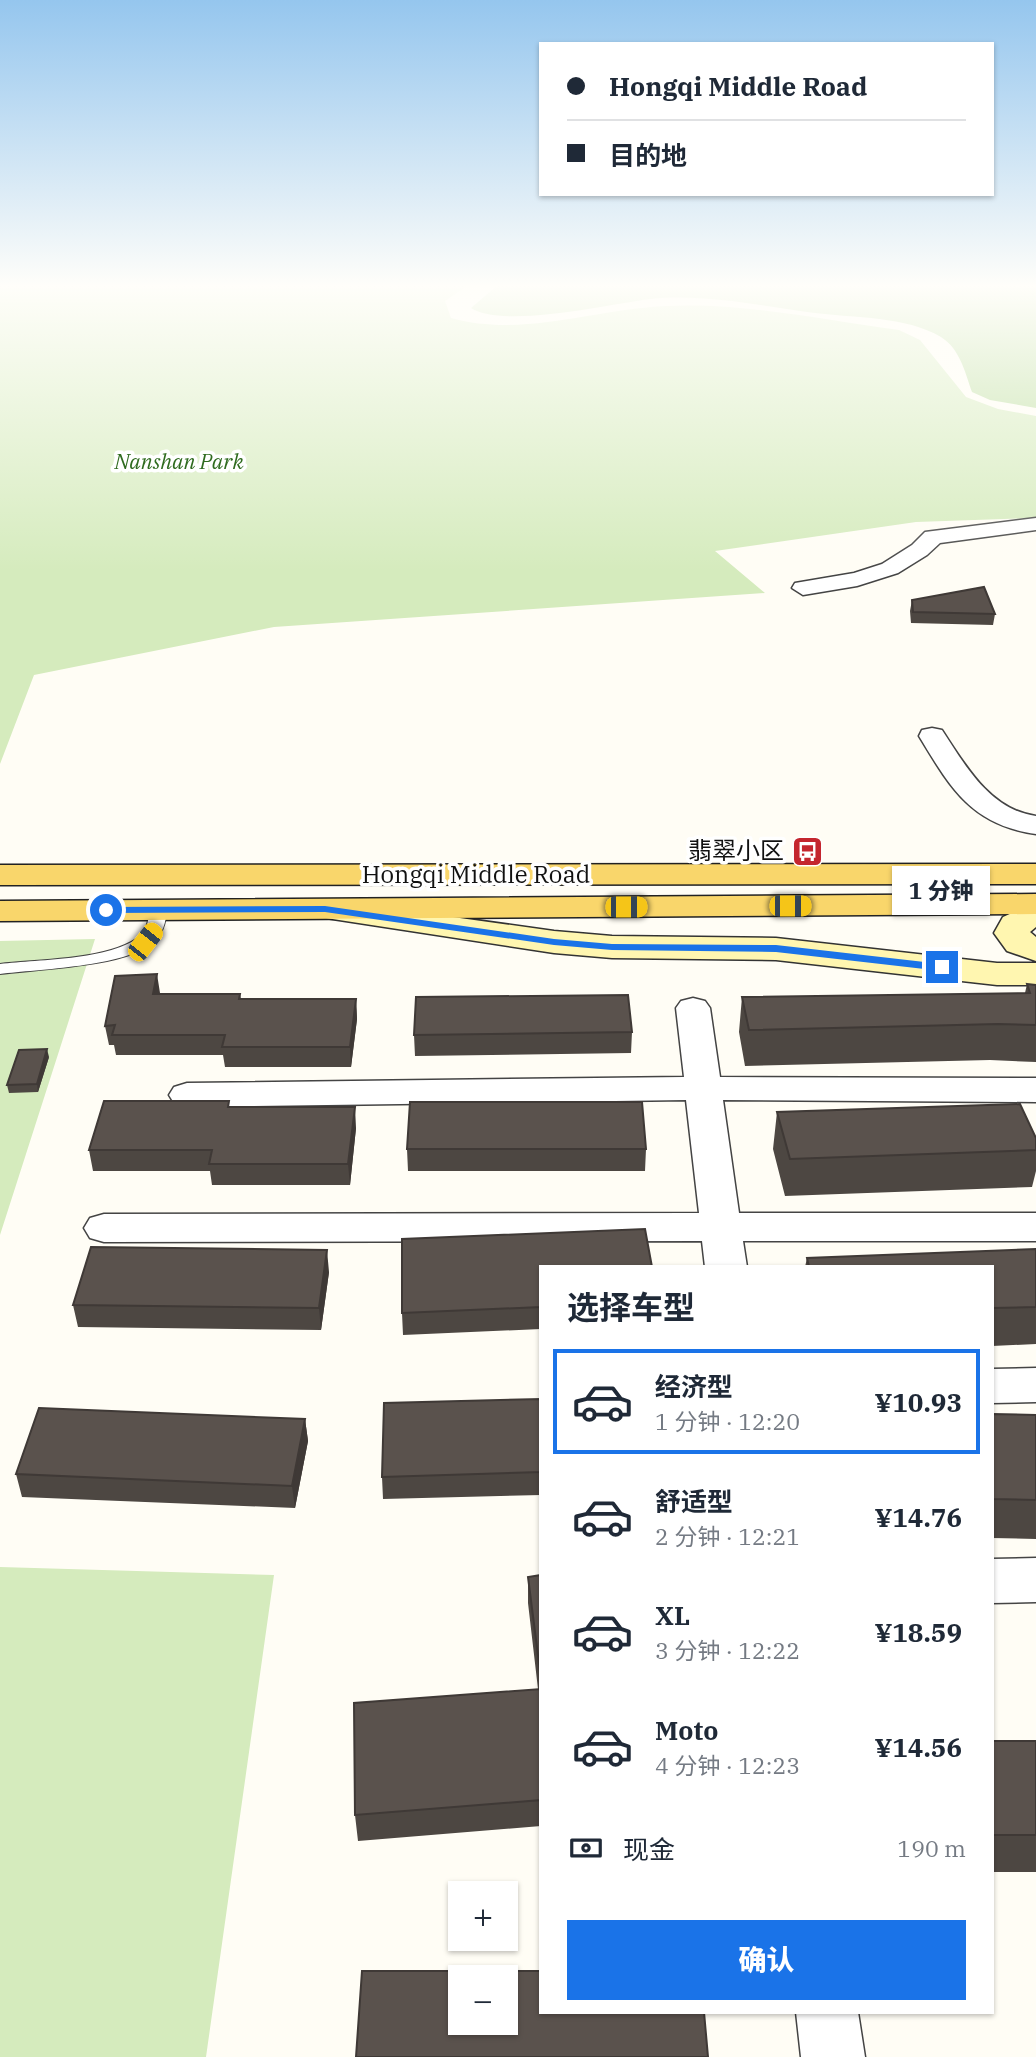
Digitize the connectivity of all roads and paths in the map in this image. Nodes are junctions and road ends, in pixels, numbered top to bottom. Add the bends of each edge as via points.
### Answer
1 (1036, 524) edge
2 (803, 588) dead end
3 (932, 736) dead end
4 (1036, 825) edge
5 (1036, 874) edge
6 (0, 875) edge
7 (1036, 904) edge
8 (159, 909) junction
9 (325, 909) junction
10 (0, 911) edge
11 (1036, 913) edge
12 (1036, 950) edge
13 (0, 969) edge
14 (1036, 974) edge
15 (693, 1008) dead end
16 (703, 1088) junction
17 (1036, 1090) edge
18 (187, 1095) dead end
19 (721, 1226) junction
20 (1036, 1227) edge
21 (104, 1228) dead end
22 (726, 1265) edge
23 (1036, 1385) edge
24 (994, 1386) edge
25 (1036, 1580) edge
26 (994, 1581) edge
27 (827, 2014) edge
28 (833, 2057) edge

1 - 2 street via 933,537 918,553 884,573
3 - 4 street via 965,788 1014,822
5 - 6 main road, Hongqi Middle Road
7 - 9 main road, Hongqi Middle Road
8 - 9 main road, Hongqi Middle Road
8 - 10 main road, Hongqi Middle Road
8 - 13 lane via 158,926 145,942 116,953
9 - 14 main road via 554,942 776,949 997,974
11 - 12 main road via 1015,923 1012,933 1020,943
15 - 16 street
16 - 17 street
16 - 18 street
16 - 19 street
19 - 20 street
19 - 21 street
19 - 22 street
23 - 24 street
25 - 26 street
27 - 28 street

